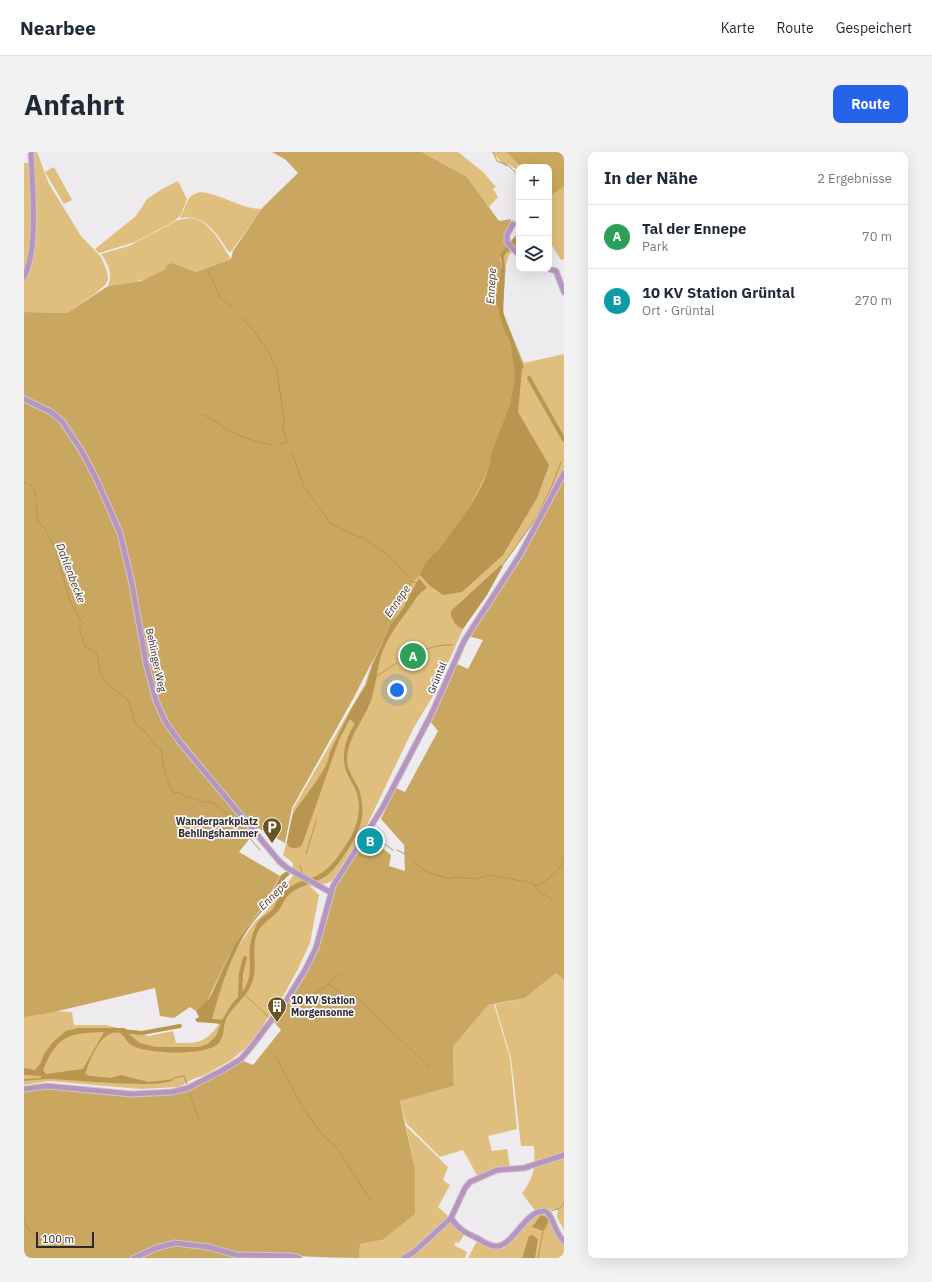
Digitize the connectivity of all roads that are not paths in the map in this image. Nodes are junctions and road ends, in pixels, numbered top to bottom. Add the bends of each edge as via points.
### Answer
1 (31, 152) edge
2 (513, 224) dead end
3 (516, 252) edge
4 (552, 270) edge
5 (24, 277) edge
6 (564, 292) edge
7 (24, 399) edge
8 (564, 473) edge
9 (330, 892) junction
10 (24, 1089) edge
11 (564, 1155) edge
12 (451, 1218) junction
13 (564, 1241) edge
14 (134, 1258) edge
15 (299, 1258) edge
16 (404, 1258) edge

1 - 5 street via 33,245 30,264
2 - 3 street via 507,235 508,244
4 - 6 street via 556,271
7 - 9 street, Behlinger Weg via 56,415 66,427 95,476 115,521 132,584 146,663 156,701 165,721 279,861
8 - 9 street, Grüntal via 523,548 464,641 432,713 382,807
9 - 10 street, Grüntal via 316,948 298,984 269,1026 241,1059 199,1084 172,1092 132,1094 47,1086
11 - 12 street via 524,1168 497,1170 470,1182
12 - 13 street via 464,1232 490,1245 498,1246 506,1242 535,1214 548,1212 555,1230
12 - 16 street
14 - 15 street via 156,1248 175,1244 208,1247 237,1255

